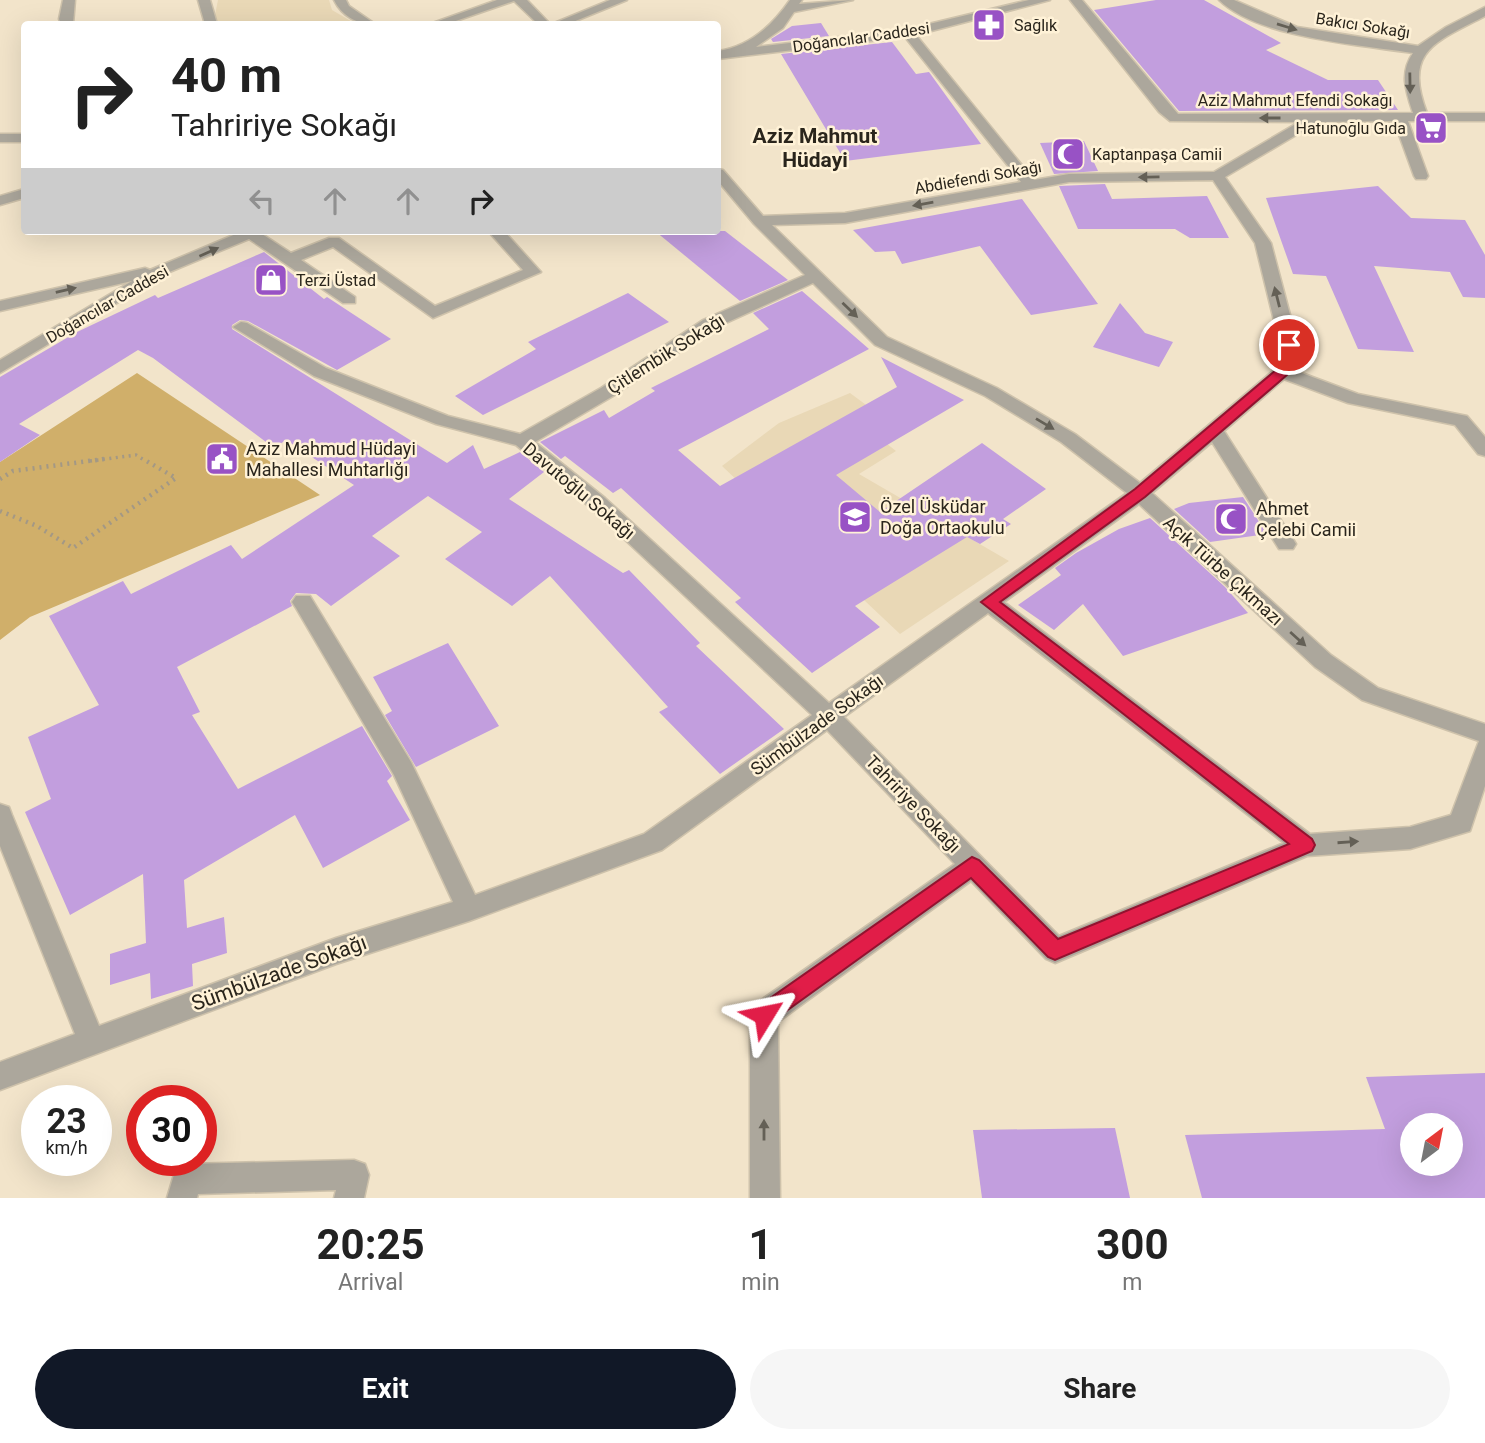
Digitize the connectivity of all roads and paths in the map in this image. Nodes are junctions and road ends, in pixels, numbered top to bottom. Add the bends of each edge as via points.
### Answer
1 (69, 0) edge
2 (204, 0) edge
3 (340, 0) edge
4 (465, 0) edge
5 (509, 0) edge
6 (520, 0) edge
7 (621, 0) edge
8 (847, 0) edge
9 (996, 0) edge
10 (1044, 0) edge
11 (1076, 0) edge
12 (1225, 0) edge
13 (794, 5) edge
14 (1010, 8) junction
15 (1485, 11) edge
16 (472, 13) junction
17 (67, 21) edge
18 (210, 21) edge
19 (364, 21) edge
20 (446, 21) edge
21 (480, 21) edge
22 (541, 21) edge
23 (566, 21) edge
24 (908, 33) junction
25 (744, 50) junction
26 (1418, 50) junction
27 (721, 54) edge
28 (1399, 116) junction
29 (1421, 116) junction
30 (1485, 117) edge
31 (1313, 118) junction
32 (0, 138) edge
33 (21, 138) edge
34 (1217, 176) junction
35 (1421, 176) dead end
36 (721, 177) edge
37 (1031, 185) junction
38 (21, 194) edge
39 (0, 201) edge
40 (759, 221) junction
41 (246, 235) edge
42 (257, 235) edge
43 (500, 235) edge
44 (291, 259) junction
45 (161, 270) junction
46 (815, 275) junction
47 (349, 300) dead end
48 (0, 306) edge
49 (242, 327) dead end
50 (0, 369) edge
51 (1282, 372) junction
52 (1214, 430) junction
53 (522, 441) junction
54 (1485, 450) edge
55 (0, 479) edge
56 (1140, 493) junction
57 (0, 511) edge
58 (1286, 544) dead end
59 (303, 602) dead end
60 (989, 602) junction
61 (829, 717) junction
62 (1485, 734) edge
63 (1485, 750) edge
64 (0, 815) edge
65 (1306, 845) junction
66 (972, 866) junction
67 (469, 909) junction
68 (92, 1043) junction
69 (0, 1076) edge
70 (182, 1198) edge
71 (349, 1198) edge
72 (765, 1198) edge

1 - 17 street
2 - 18 street
3 - 19 street
4 - 16 street
5 - 16 street
6 - 22 street
7 - 23 street
8 - 13 street
9 - 14 street
10 - 14 street, Doğancılar Caddesi
31 -> 11 street, Aziz Mahmut Efendi Sokağı via 1175,118
12 -> 26 street, Bakıcı Sokağı via 1247,14 1304,32
13 - 25 street via 779,25
14 - 24 street, Doğancılar Caddesi
15 - 26 street
16 - 20 street
16 - 21 street
24 - 25 street, Doğancılar Caddesi
24 - 37 street
25 - 27 street, Doğancılar Caddesi
26 -> 29 street via 1408,76
28 - 29 street, Aziz Mahmut Efendi Sokağı
28 - 31 street, Aziz Mahmut Efendi Sokağı
28 - 35 street
29 - 30 street, Aziz Mahmut Efendi Sokağı
31 - 34 street
32 - 33 street
34 -> 37 street, Abdiefendi Sokağı via 1069,178
51 -> 34 street via 1289,345 1264,243
36 - 40 street, Açık Türbe Çıkmazı
37 -> 40 street, Abdiefendi Sokağı via 845,218
38 - 39 street
40 - 46 street, Açık Türbe Çıkmazı
45 -> 41 street, Doğancılar Caddesi
42 - 44 street
43 - 44 street via 533,272 433,313 334,241
44 - 47 street
48 -> 45 street
45 - 50 street, Doğancılar Caddesi
46 - 53 street, Çitlembik Sokağı via 709,324
46 -> 56 street, Açık Türbe Çıkmazı via 881,341 992,392 1068,438
49 - 53 street, Davutoğlu Sokağı via 320,372 442,419
51 - 52 street, Sümbülzade Sokağı
51 - 54 street via 1353,399 1461,420
52 - 56 street, Sümbülzade Sokağı
52 - 58 street
53 - 61 street, Davutoğlu Sokağı via 598,503
55 - 57 path via 13,471 136,455 176,478 73,548
56 - 60 street, Sümbülzade Sokağı
56 -> 62 street, Açık Türbe Çıkmazı via 1324,661 1370,694
59 - 67 street via 403,769
60 - 61 street, Sümbülzade Sokağı
60 - 65 street
61 - 66 street, Tahririye Sokağı
61 - 67 street, Sümbülzade Sokağı via 653,842
65 -> 63 street, Tahririye Sokağı via 1410,838 1461,823
64 - 68 street
65 - 66 street, Tahririye Sokağı via 1055,950
72 -> 66 street via 764,1015
67 - 68 street, Sümbülzade Sokağı via 336,951
68 - 69 street, Sümbülzade Sokağı
70 - 71 street via 187,1179 354,1175

